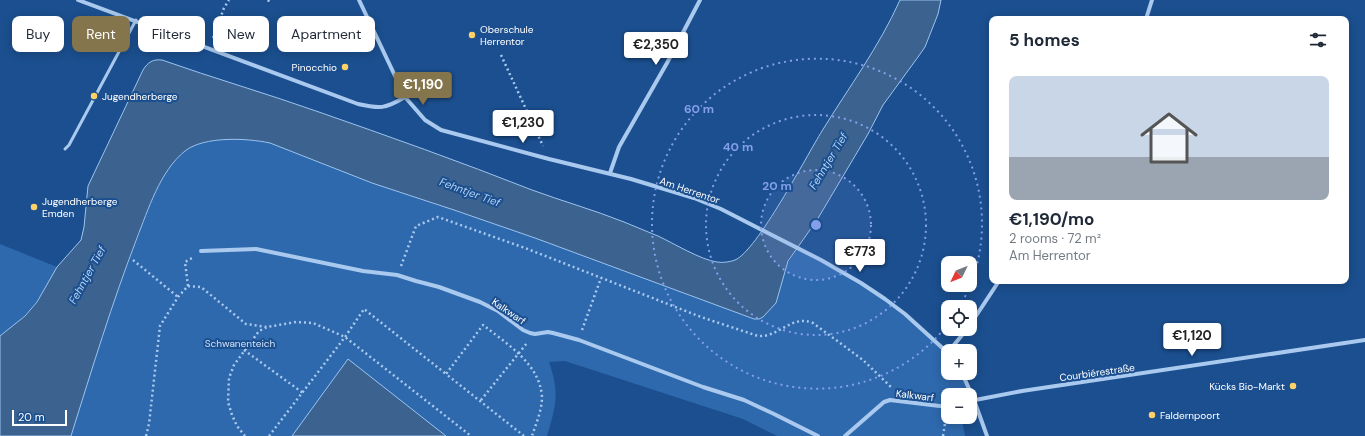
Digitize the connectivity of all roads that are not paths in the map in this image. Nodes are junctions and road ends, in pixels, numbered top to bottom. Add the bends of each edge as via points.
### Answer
1 (78, 0) edge
2 (359, 0) edge
3 (700, 0) edge
4 (1152, 0) edge
5 (1147, 16) edge
6 (136, 20) junction
7 (405, 97) junction
8 (65, 149) dead end
9 (610, 173) junction
10 (201, 251) road end
11 (997, 284) edge
12 (977, 314) edge
13 (961, 336) edge
14 (1365, 340) edge
15 (955, 344) edge
16 (941, 346) edge
17 (977, 399) edge
18 (941, 406) edge
19 (977, 412) edge
20 (818, 436) edge
21 (845, 436) edge
22 (987, 436) edge

1 - 6 street
2 - 7 street, Am Herrentor
3 - 9 street via 619,147
4 - 5 street
6 - 7 street via 358,104 386,107
6 - 8 lane
7 - 9 street, Am Herrentor via 425,120 441,130
9 - 16 street, Am Herrentor via 694,198 749,222 840,270 885,299
10 - 20 street, Kalkwarf via 256,249 363,271 397,275 439,287 498,311 523,330 535,334 554,333 578,340 744,400
11 - 12 street
13 - 15 street
14 - 17 street, Courbiérestraße
18 - 21 street, Kalkwarf via 890,400 884,402
19 - 22 street

